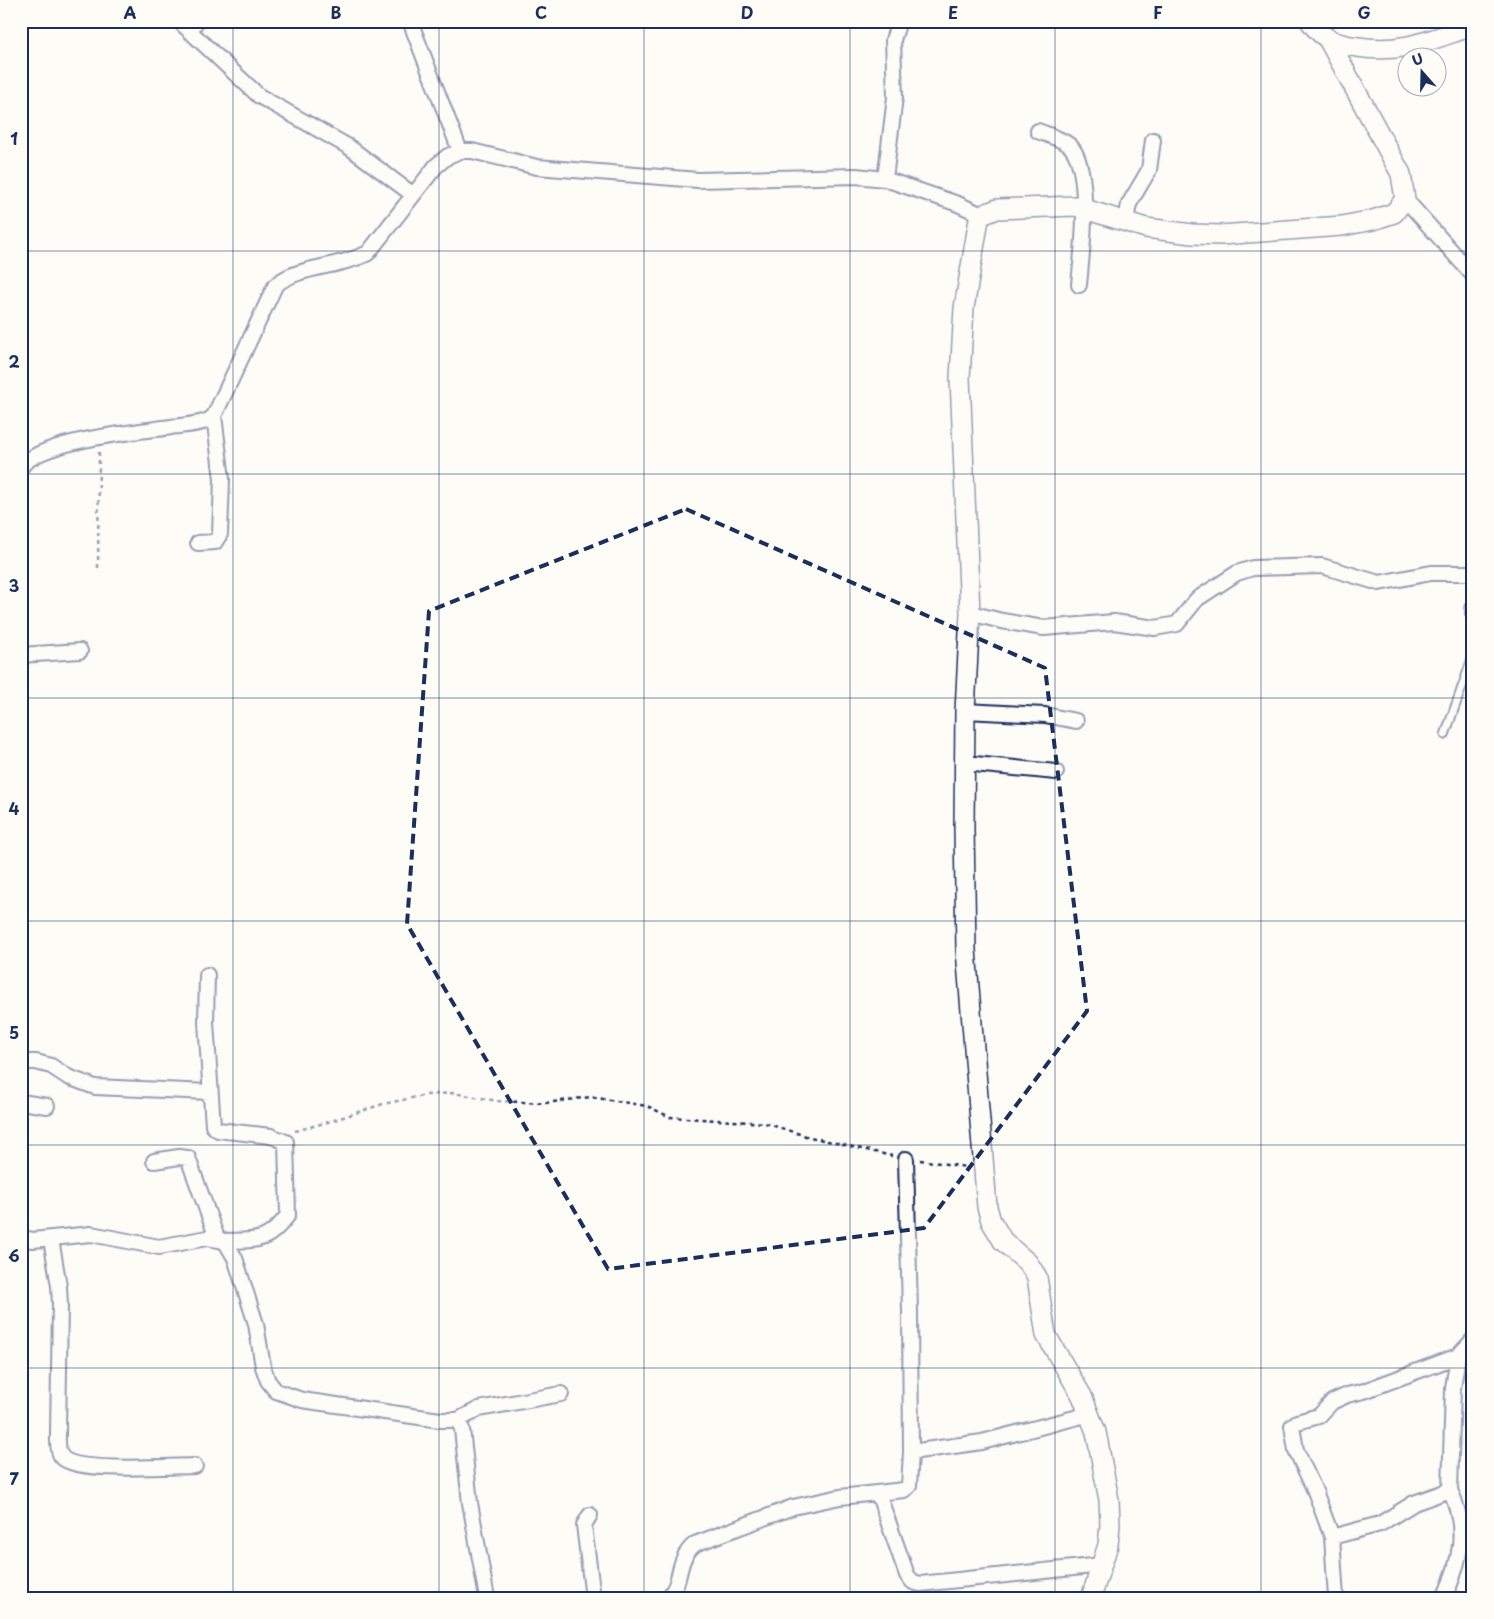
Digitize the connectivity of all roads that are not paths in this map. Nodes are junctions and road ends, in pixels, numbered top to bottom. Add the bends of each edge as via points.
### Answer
1 (410, 21) edge
2 (899, 21) edge
3 (1310, 21) edge
4 (189, 24) edge
5 (1473, 26) edge
6 (1329, 41) junction
7 (1038, 131) dead end
8 (1152, 140) dead end
9 (460, 151) junction
10 (885, 179) junction
11 (412, 194) junction
12 (1405, 199) junction
13 (1085, 208) junction
14 (982, 215) junction
15 (1126, 222) junction
16 (1473, 275) edge
17 (1079, 285) dead end
18 (214, 416) junction
19 (21, 468) edge
20 (198, 543) dead end
21 (1473, 573) edge
22 (1473, 608) edge
23 (970, 613) junction
24 (1473, 613) edge
25 (80, 652) dead end
26 (21, 654) edge
27 (1473, 656) edge
28 (965, 711) junction
29 (1076, 721) dead end
30 (1444, 735) dead end
31 (964, 762) junction
32 (1056, 772) dead end
33 (207, 975) dead end
34 (21, 1062) edge
35 (209, 1092) junction
36 (21, 1102) edge
37 (47, 1106) dead end
38 (906, 1159) road end
39 (154, 1161) dead end
40 (21, 1238) edge
41 (51, 1239) junction
42 (221, 1240) junction
43 (1473, 1340) edge
44 (1458, 1356) junction
45 (560, 1394) dead end
46 (1090, 1414) junction
47 (458, 1420) junction
48 (911, 1452) junction
49 (195, 1466) dead end
50 (1450, 1490) junction
51 (878, 1494) junction
52 (590, 1515) dead end
53 (1332, 1537) junction
54 (1102, 1565) junction
55 (487, 1598) edge
56 (593, 1598) edge
57 (668, 1598) edge
58 (1091, 1598) edge
59 (1336, 1598) edge
60 (1444, 1598) edge

1 - 9 street
2 - 10 street via 894,40 895,97
3 - 6 street
4 - 11 street via 260,96 349,147
5 - 6 street via 1399,49 1371,49
6 - 12 street via 1401,174
7 - 13 street via 1071,147 1080,170
8 - 15 street via 1149,170 1129,204
9 - 10 street via 538,167 698,180 856,176
9 - 11 street via 436,166
10 - 14 street
11 - 18 street via 368,252 356,259 288,277 274,286
12 - 15 street via 1394,213 1373,220 1259,233 1192,234
12 - 16 street
13 - 14 street via 997,209
13 - 15 street
13 - 17 street
14 - 23 street via 977,226 964,308 960,378
18 - 19 street via 204,422 99,437 33,456
18 - 20 street via 222,478 220,534 216,542
21 - 23 street via 1432,573 1379,583 1322,566 1253,568 1237,573 1197,599 1177,624 1155,628 1114,622 1044,628
22 - 24 street
23 - 28 street
25 - 26 street
27 - 30 lane
28 - 29 street via 1045,714
28 - 31 street
31 - 32 street
31 - 46 street via 966,950 987,1206 991,1221 1003,1241 1032,1268 1046,1335
33 - 35 street
34 - 35 street via 51,1066 68,1077 95,1087
35 - 42 street via 215,1128 271,1136 286,1142 288,1215 274,1234 252,1241
36 - 37 street
38 - 48 street
39 - 42 street via 188,1158
40 - 41 street
41 - 42 street via 103,1235 159,1247 207,1238
41 - 49 street via 59,1286 58,1448 61,1456 70,1462 93,1467
42 - 47 street via 235,1258 256,1324 263,1367 268,1381 276,1390 302,1400
43 - 44 street
44 - 50 street via 1453,1388
44 - 53 street via 1347,1395 1332,1402 1320,1416 1292,1426 1296,1450
45 - 47 street via 479,1410
46 - 48 street via 982,1442
46 - 54 street via 1109,1500 1108,1545
47 - 55 street via 462,1429 470,1503
48 - 51 street via 909,1486
50 - 53 street via 1414,1503 1380,1524
50 - 60 street via 1459,1512 1462,1532 1455,1568
51 - 54 street via 906,1575 913,1582 920,1584
51 - 57 street via 840,1497 793,1507 695,1544 683,1556 674,1590
52 - 56 street via 584,1525
53 - 59 street
54 - 58 street

